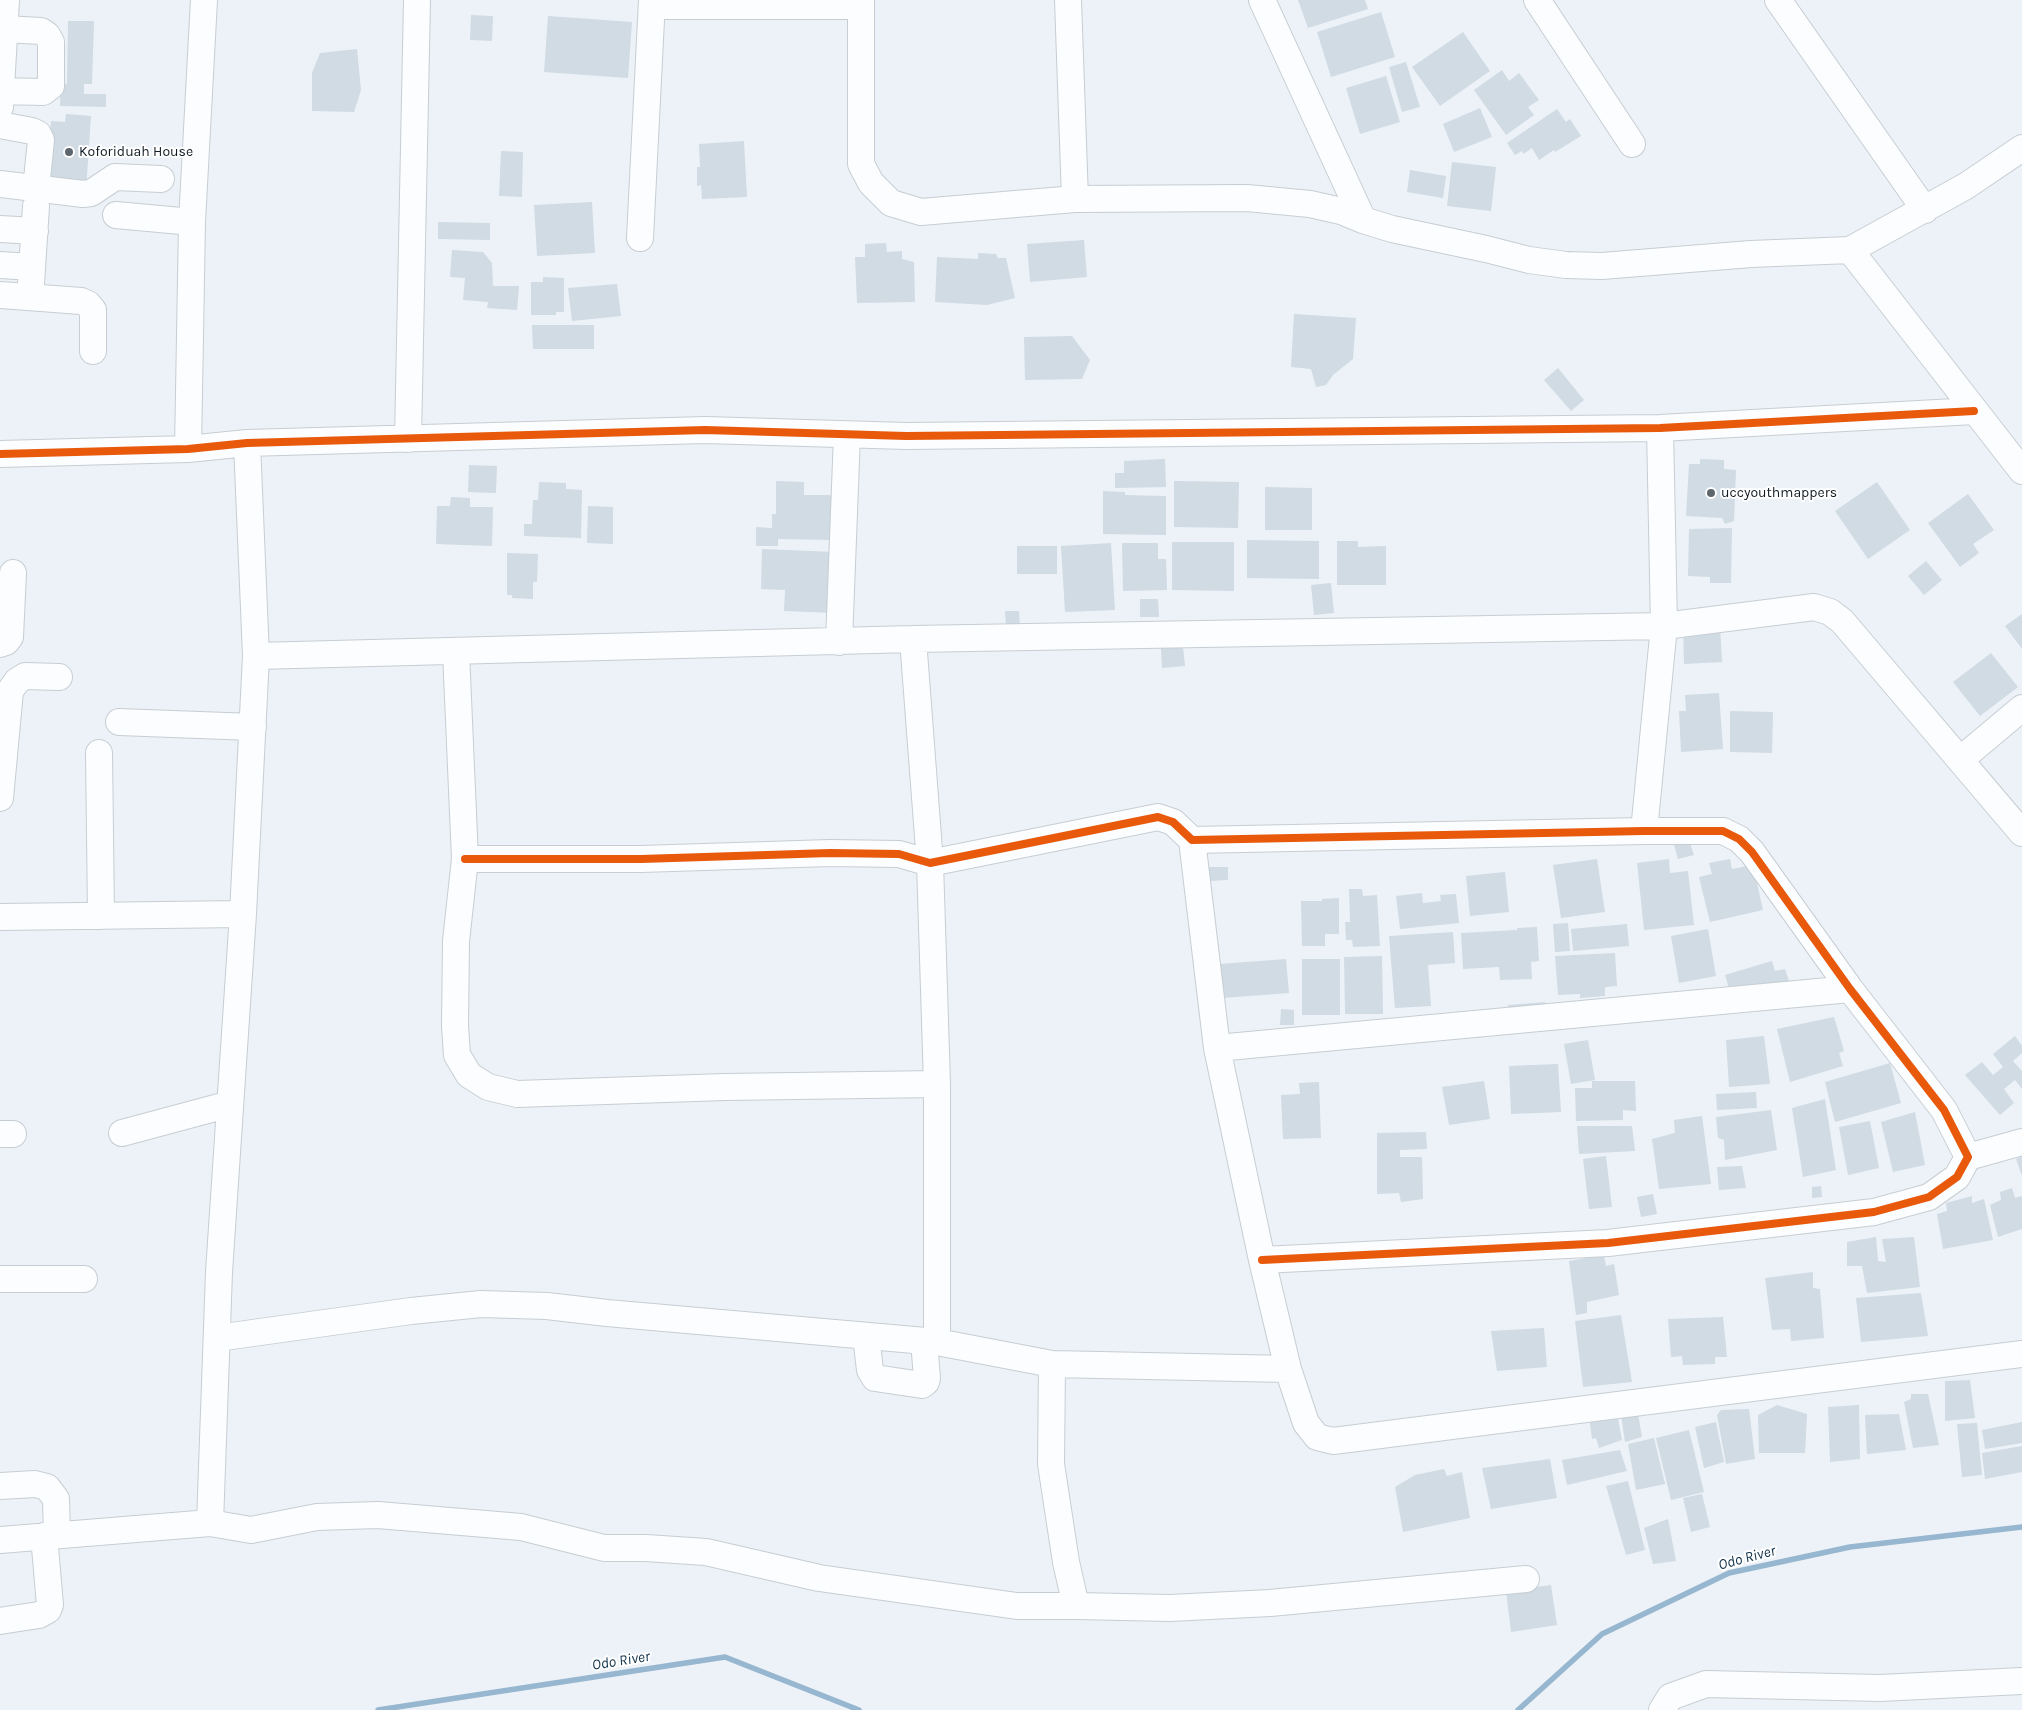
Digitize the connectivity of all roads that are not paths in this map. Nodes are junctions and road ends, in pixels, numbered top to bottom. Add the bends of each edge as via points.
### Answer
1 (6, 0) edge
2 (204, 0) edge
3 (417, 0) edge
4 (1068, 0) edge
5 (1262, 0) edge
6 (1537, 0) edge
7 (1778, 0) edge
8 (652, 3) edge
9 (861, 3) edge
10 (5, 29) junction
11 (2, 59) edge
12 (1, 99) edge
13 (0, 125) edge
14 (1632, 144) dead end
15 (2022, 148) edge
16 (161, 179) dead end
17 (0, 184) edge
18 (1075, 199) junction
19 (0, 201) edge
20 (36, 208) junction
21 (66, 209) dead end
22 (1925, 210) junction
23 (116, 215) dead end
24 (1364, 220) junction
25 (192, 222) junction
26 (0, 229) edge
27 (640, 238) dead end
28 (1850, 250) junction
29 (0, 265) edge
30 (0, 295) edge
31 (93, 351) dead end
32 (1974, 411) junction
33 (1660, 428) junction
34 (847, 435) junction
35 (408, 439) junction
36 (247, 443) junction
37 (188, 449) junction
38 (0, 454) edge
39 (2017, 454) edge
40 (13, 573) dead end
41 (6, 604) edge
42 (1664, 626) junction
43 (913, 639) junction
44 (840, 642) junction
45 (0, 644) edge
46 (456, 652) junction
47 (256, 656) junction
48 (59, 677) dead end
49 (2022, 708) edge
50 (119, 722) dead end
51 (252, 727) junction
52 (99, 753) dead end
53 (1960, 760) junction
54 (1, 785) edge
55 (1644, 831) junction
56 (2022, 833) edge
57 (1192, 840) junction
58 (465, 858) junction
59 (930, 863) junction
60 (243, 914) junction
61 (101, 916) junction
62 (0, 917) edge
63 (1850, 989) junction
64 (1217, 1048) junction
65 (937, 1084) junction
66 (230, 1104) junction
67 (122, 1133) dead end
68 (2022, 1142) edge
69 (1968, 1157) junction
70 (1262, 1260) junction
71 (0, 1279) edge
72 (84, 1279) dead end
73 (866, 1336) junction
74 (217, 1338) junction
75 (930, 1341) junction
76 (2022, 1354) edge
77 (1052, 1364) junction
78 (1288, 1370) junction
79 (0, 1486) edge
80 (210, 1522) junction
81 (51, 1536) junction
82 (0, 1540) edge
83 (1526, 1579) dead end
84 (1076, 1606) junction
85 (0, 1620) edge
86 (2022, 1680) edge
87 (1662, 1710) edge

1 - 10 street
2 - 25 street
3 - 35 street
4 - 18 street
5 - 24 street
6 - 14 street
7 - 22 street
8 - 9 street
8 - 27 street
9 - 18 street via 862,164 871,182 891,203 921,212
10 - 11 street
10 - 12 street via 41,31 47,35 51,42 51,86 43,92
11 - 12 street
13 - 20 street via 32,131 41,140
15 - 22 street
16 - 20 street via 115,177 91,193
17 - 20 street
18 - 24 street via 1247,198 1310,204
19 - 20 street
20 - 21 street
20 - 26 street
20 - 29 street via 32,276
22 - 28 street
23 - 25 street
24 - 28 street via 1529,260 1566,265 1602,266
25 - 37 street
28 - 32 street
30 - 31 street via 81,300 88,304 93,310
32 - 33 street
32 - 39 street
33 - 34 street
33 - 42 street
34 - 35 street via 705,430
34 - 44 street
35 - 36 street
36 - 37 street
36 - 47 street
37 - 38 street
40 - 41 street
41 - 45 street via 10,637
42 - 43 street
42 - 53 street via 1814,607 1830,612 1842,621
42 - 55 street
43 - 44 street
43 - 59 street
44 - 46 street
46 - 47 street
46 - 58 street
47 - 51 street
48 - 54 street via 25,676 10,691
49 - 53 street
50 - 51 street
51 - 60 street
52 - 61 street
53 - 56 street
55 - 57 street
55 - 63 street via 1722,831 1739,839 1752,852
57 - 59 street via 1173,822 1158,817
57 - 64 street
58 - 59 street via 641,859 830,853 899,854
58 - 65 street via 456,941 457,1055 469,1075 488,1087 517,1094
59 - 65 street
60 - 61 street
60 - 66 street
61 - 62 street
63 - 64 street
63 - 69 street via 1944,1110
64 - 70 street
65 - 75 street
66 - 67 street
66 - 74 street
68 - 69 street
69 - 70 street via 1957,1177 1929,1197 1874,1212 1608,1243
70 - 78 street
71 - 72 street
73 - 74 street via 547,1306 481,1304
73 - 75 street
73 - 75 street via 870,1370 875,1378 922,1385 927,1378
74 - 80 street
75 - 77 street
76 - 78 street via 1333,1441 1317,1436 1306,1423
77 - 78 street
77 - 84 street via 1051,1464
79 - 81 street via 35,1484 48,1487 56,1499
80 - 81 street
80 - 84 street via 251,1530 317,1518 378,1515 521,1527 604,1548 706,1552 818,1578 1017,1606
81 - 82 street
81 - 85 street via 48,1610 39,1615
83 - 84 street via 1270,1603 1170,1608
86 - 87 street via 1880,1688 1706,1684 1670,1696

